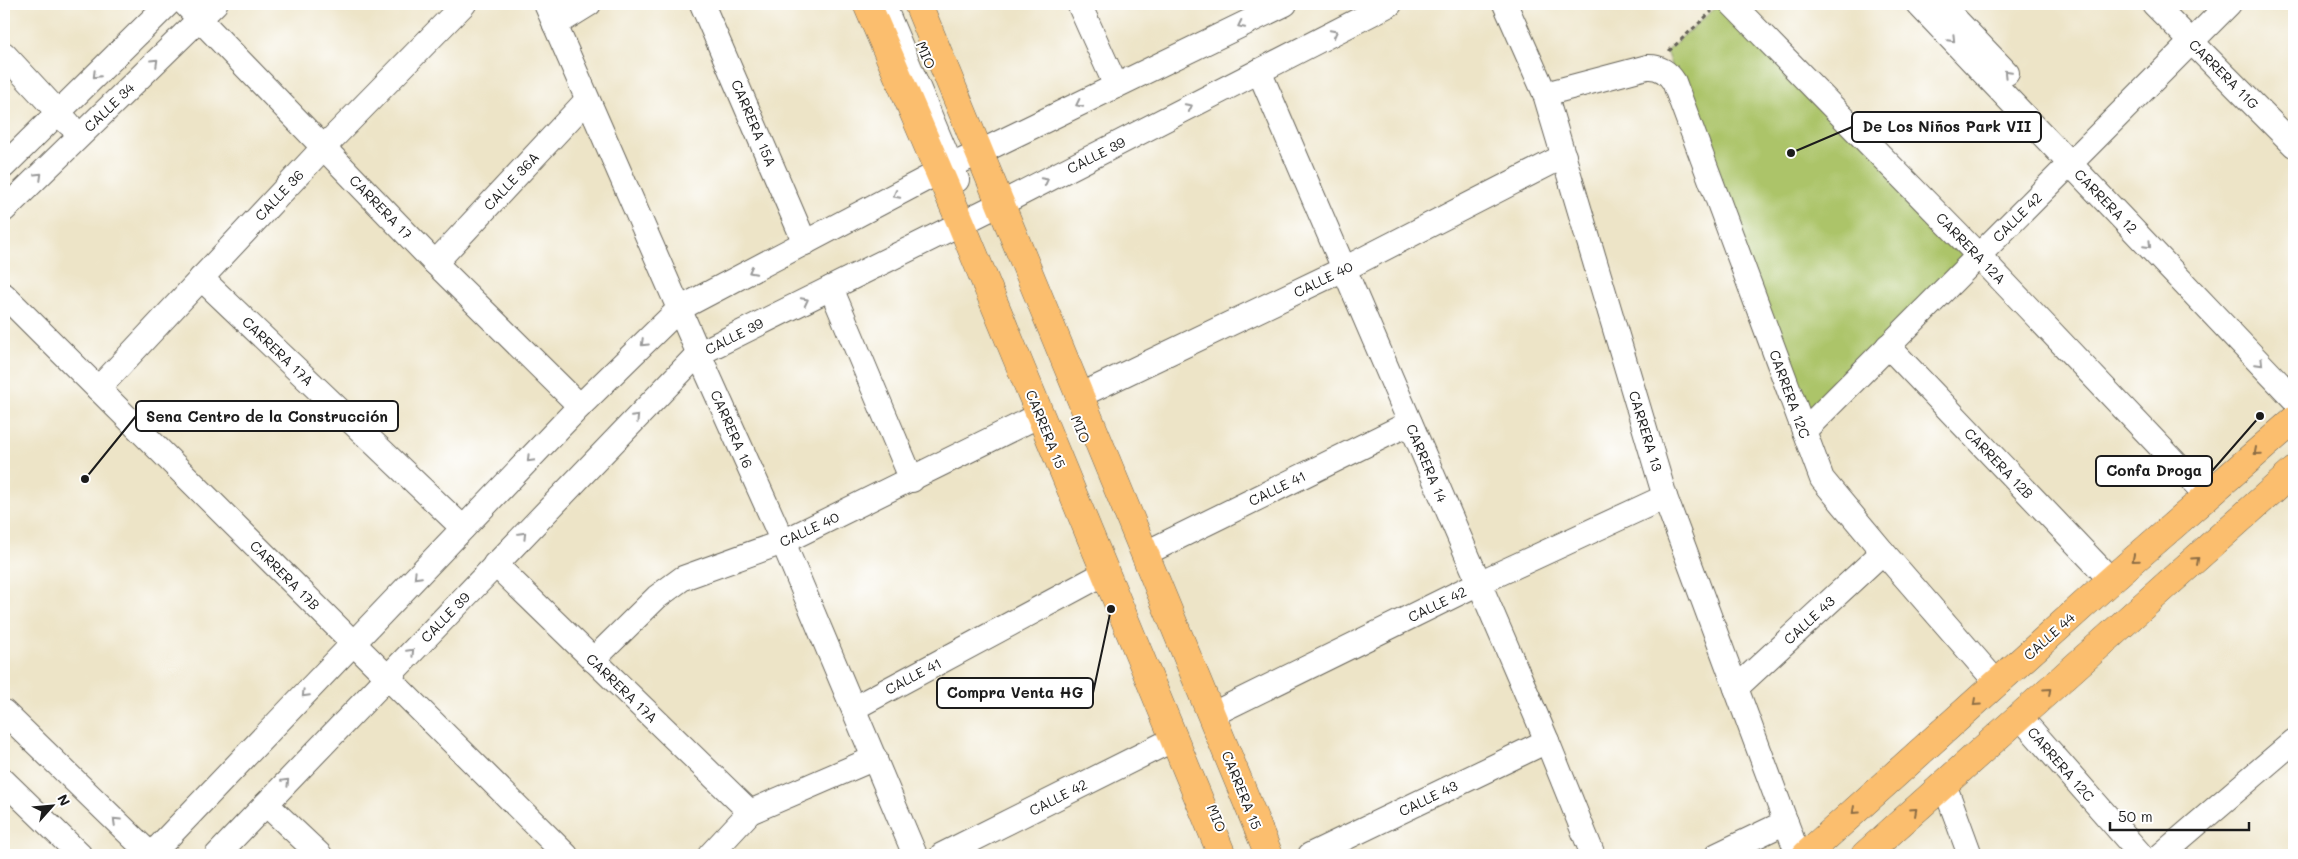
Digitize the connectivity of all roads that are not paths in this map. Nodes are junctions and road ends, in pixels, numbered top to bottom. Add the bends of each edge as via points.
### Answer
1 (168, 4) edge
2 (464, 4) edge
3 (589, 4) edge
4 (702, 4) edge
5 (867, 4) edge
6 (883, 4) edge
7 (904, 4) edge
8 (918, 4) edge
9 (1079, 4) edge
10 (1285, 4) edge
11 (1390, 4) edge
12 (1505, 4) edge
13 (1918, 4) edge
14 (1941, 4) edge
15 (2154, 4) edge
16 (2230, 4) edge
17 (1723, 7) edge
18 (200, 9) edge
19 (551, 14) edge
20 (2192, 42) junction
21 (4, 54) edge
22 (1259, 71) junction
23 (1116, 86) junction
24 (1545, 94) junction
25 (587, 100) junction
26 (59, 112) junction
27 (80, 136) junction
28 (2294, 145) edge
29 (323, 148) junction
30 (1564, 156) junction
31 (2076, 158) junction
32 (960, 162) junction
33 (4, 166) edge
34 (4, 210) edge
35 (981, 213) junction
36 (805, 243) junction
37 (1978, 256) junction
38 (435, 262) junction
39 (1344, 270) junction
40 (201, 278) junction
41 (831, 288) junction
42 (4, 295) edge
43 (679, 309) junction
44 (1888, 346) junction
45 (698, 354) junction
46 (2294, 375) edge
47 (98, 389) junction
48 (1079, 396) junction
49 (2294, 399) edge
50 (580, 406) junction
51 (1040, 415) junction
52 (2294, 420) edge
53 (1410, 422) junction
54 (1804, 431) junction
55 (2294, 472) edge
56 (912, 480) junction
57 (2207, 496) junction
58 (1666, 497) junction
59 (463, 528) junction
60 (783, 542) junction
61 (1882, 552) junction
62 (1144, 554) junction
63 (495, 564) junction
64 (1105, 572) junction
65 (2111, 580) junction
66 (1479, 583) junction
67 (353, 643) junction
68 (593, 660) junction
69 (387, 677) junction
70 (1997, 683) junction
71 (1736, 688) junction
72 (854, 708) junction
73 (4, 712) edge
74 (1211, 715) junction
75 (2020, 717) junction
76 (1174, 739) junction
77 (2294, 741) edge
78 (1547, 742) junction
79 (874, 758) junction
80 (4, 781) edge
81 (1944, 784) junction
82 (266, 804) junction
83 (750, 812) junction
84 (1786, 822) junction
85 (80, 855) edge
86 (151, 855) edge
87 (216, 855) edge
88 (320, 855) edge
89 (566, 855) edge
90 (710, 855) edge
91 (915, 855) edge
92 (942, 855) edge
93 (1222, 855) edge
94 (1232, 855) edge
95 (1256, 855) edge
96 (1269, 855) edge
97 (1310, 855) edge
98 (1594, 855) edge
99 (1717, 855) edge
100 (1798, 855) edge
101 (1806, 855) edge
102 (1865, 855) edge
103 (1970, 855) edge
104 (2141, 855) edge
105 (2161, 855) edge

1 -> 26 street
2 - 29 street, CALLE 36
3 - 19 street
4 - 36 street, CARRERA 15A
5 - 32 main road, CARRERA 15
6 - 32 street, MIO
7 - 32 street, MIO
8 - 32 main road, CARRERA 15
9 - 23 street
10 -> 23 street
22 -> 11 street, CALLE 39
12 - 24 street, CARRERA 13
13 -> 31 street, CARRERA 12
31 -> 14 street, CARRERA 12
15 - 20 street, CARRERA 11G
16 - 20 street, CALLE 42
17 - 37 street, CARRERA 12A
27 -> 18 street, CALLE 34
18 - 29 street, CARRERA 17
19 - 25 street, CARRERA 16
20 - 28 street, CARRERA 11G
20 - 31 street, CALLE 42
21 - 26 street
35 -> 22 street, CALLE 39
22 - 39 street, CARRERA 14
23 -> 32 street
24 - 30 street, CARRERA 13
24 - 54 street, CARRERA 12C via 1653,66 1664,71 1674,82
25 - 38 street, CALLE 36A
25 - 43 street, CARRERA 16
26 - 27 street
26 - 33 street
34 -> 27 street, CALLE 34
29 - 38 street, CARRERA 17
29 - 40 street, CALLE 36
30 - 39 street, CALLE 40
30 - 58 street, CARRERA 13
31 - 37 street, CALLE 42
31 - 46 street, CARRERA 12
31 -> 49 street, CARRERA 12
32 - 35 main road, CARRERA 15
32 - 35 main road, CARRERA 15
32 -> 36 street
35 - 41 street, CALLE 39
35 - 48 main road, CARRERA 15
35 - 51 main road, CARRERA 15
35 - 94 street, MIO
35 - 95 street, MIO
36 -> 43 street
37 - 44 street, CALLE 42
37 - 57 street, CARRERA 12A
38 - 50 street, CARRERA 17
39 - 48 street, CALLE 40
39 - 53 street, CARRERA 14
40 - 47 street, CALLE 36
40 - 59 street, CARRERA 17A
45 -> 41 street, CALLE 39
41 - 56 street
42 - 47 street, CARRERA 17B
43 - 45 street, CARRERA 16
43 -> 50 street
44 - 54 street, CALLE 42
44 - 65 street, CARRERA 12B
45 - 60 street, CARRERA 16
63 -> 45 street, CALLE 39
47 - 67 street, CARRERA 17B
48 - 62 main road, CARRERA 15
50 -> 59 street
51 - 56 street, CALLE 40
51 - 64 main road, CARRERA 15
52 -> 57 main road, CALLE 44
53 - 62 street, CALLE 41
53 - 66 street, CARRERA 14
54 - 61 street, CARRERA 12C via 1822,479
75 -> 55 main road
56 - 60 street, CALLE 40
57 -> 65 main road, CALLE 44
58 - 66 street, CALLE 42
58 - 71 street, CARRERA 13
59 -> 67 street
60 - 68 street, CALLE 40 via 683,578 657,597
60 - 72 street, CARRERA 16
61 - 70 street, CARRERA 12C
61 - 71 street, CALLE 43
62 - 74 main road, CARRERA 15
63 - 68 street, CARRERA 17A
69 -> 63 street, CALLE 39
64 - 72 street, CALLE 41
64 - 76 main road, CARRERA 15
65 - 70 main road, CALLE 44
66 - 74 street, CALLE 42
66 - 78 street, CARRERA 14
67 - 69 street, CARRERA 17B
67 -> 86 street
68 - 83 street, CARRERA 17A
82 -> 69 street, CALLE 39
69 - 89 street, CARRERA 17B
70 -> 101 main road, CALLE 44
71 - 84 street, CARRERA 13
72 - 79 street, CARRERA 16
86 -> 73 street
74 - 96 main road, CARRERA 15
75 - 81 main road
75 - 104 street, CARRERA 12C
76 - 92 street, CALLE 42
76 - 93 main road, CARRERA 15
77 - 105 street
78 - 97 street, CALLE 43
78 - 98 street, CARRERA 14
79 - 83 street
79 - 91 street, CARRERA 16
80 - 85 street
102 -> 81 main road
81 - 103 street
82 - 87 street, CALLE 39
82 - 88 street
83 - 90 street
84 - 99 street
84 - 100 street, CARRERA 13

